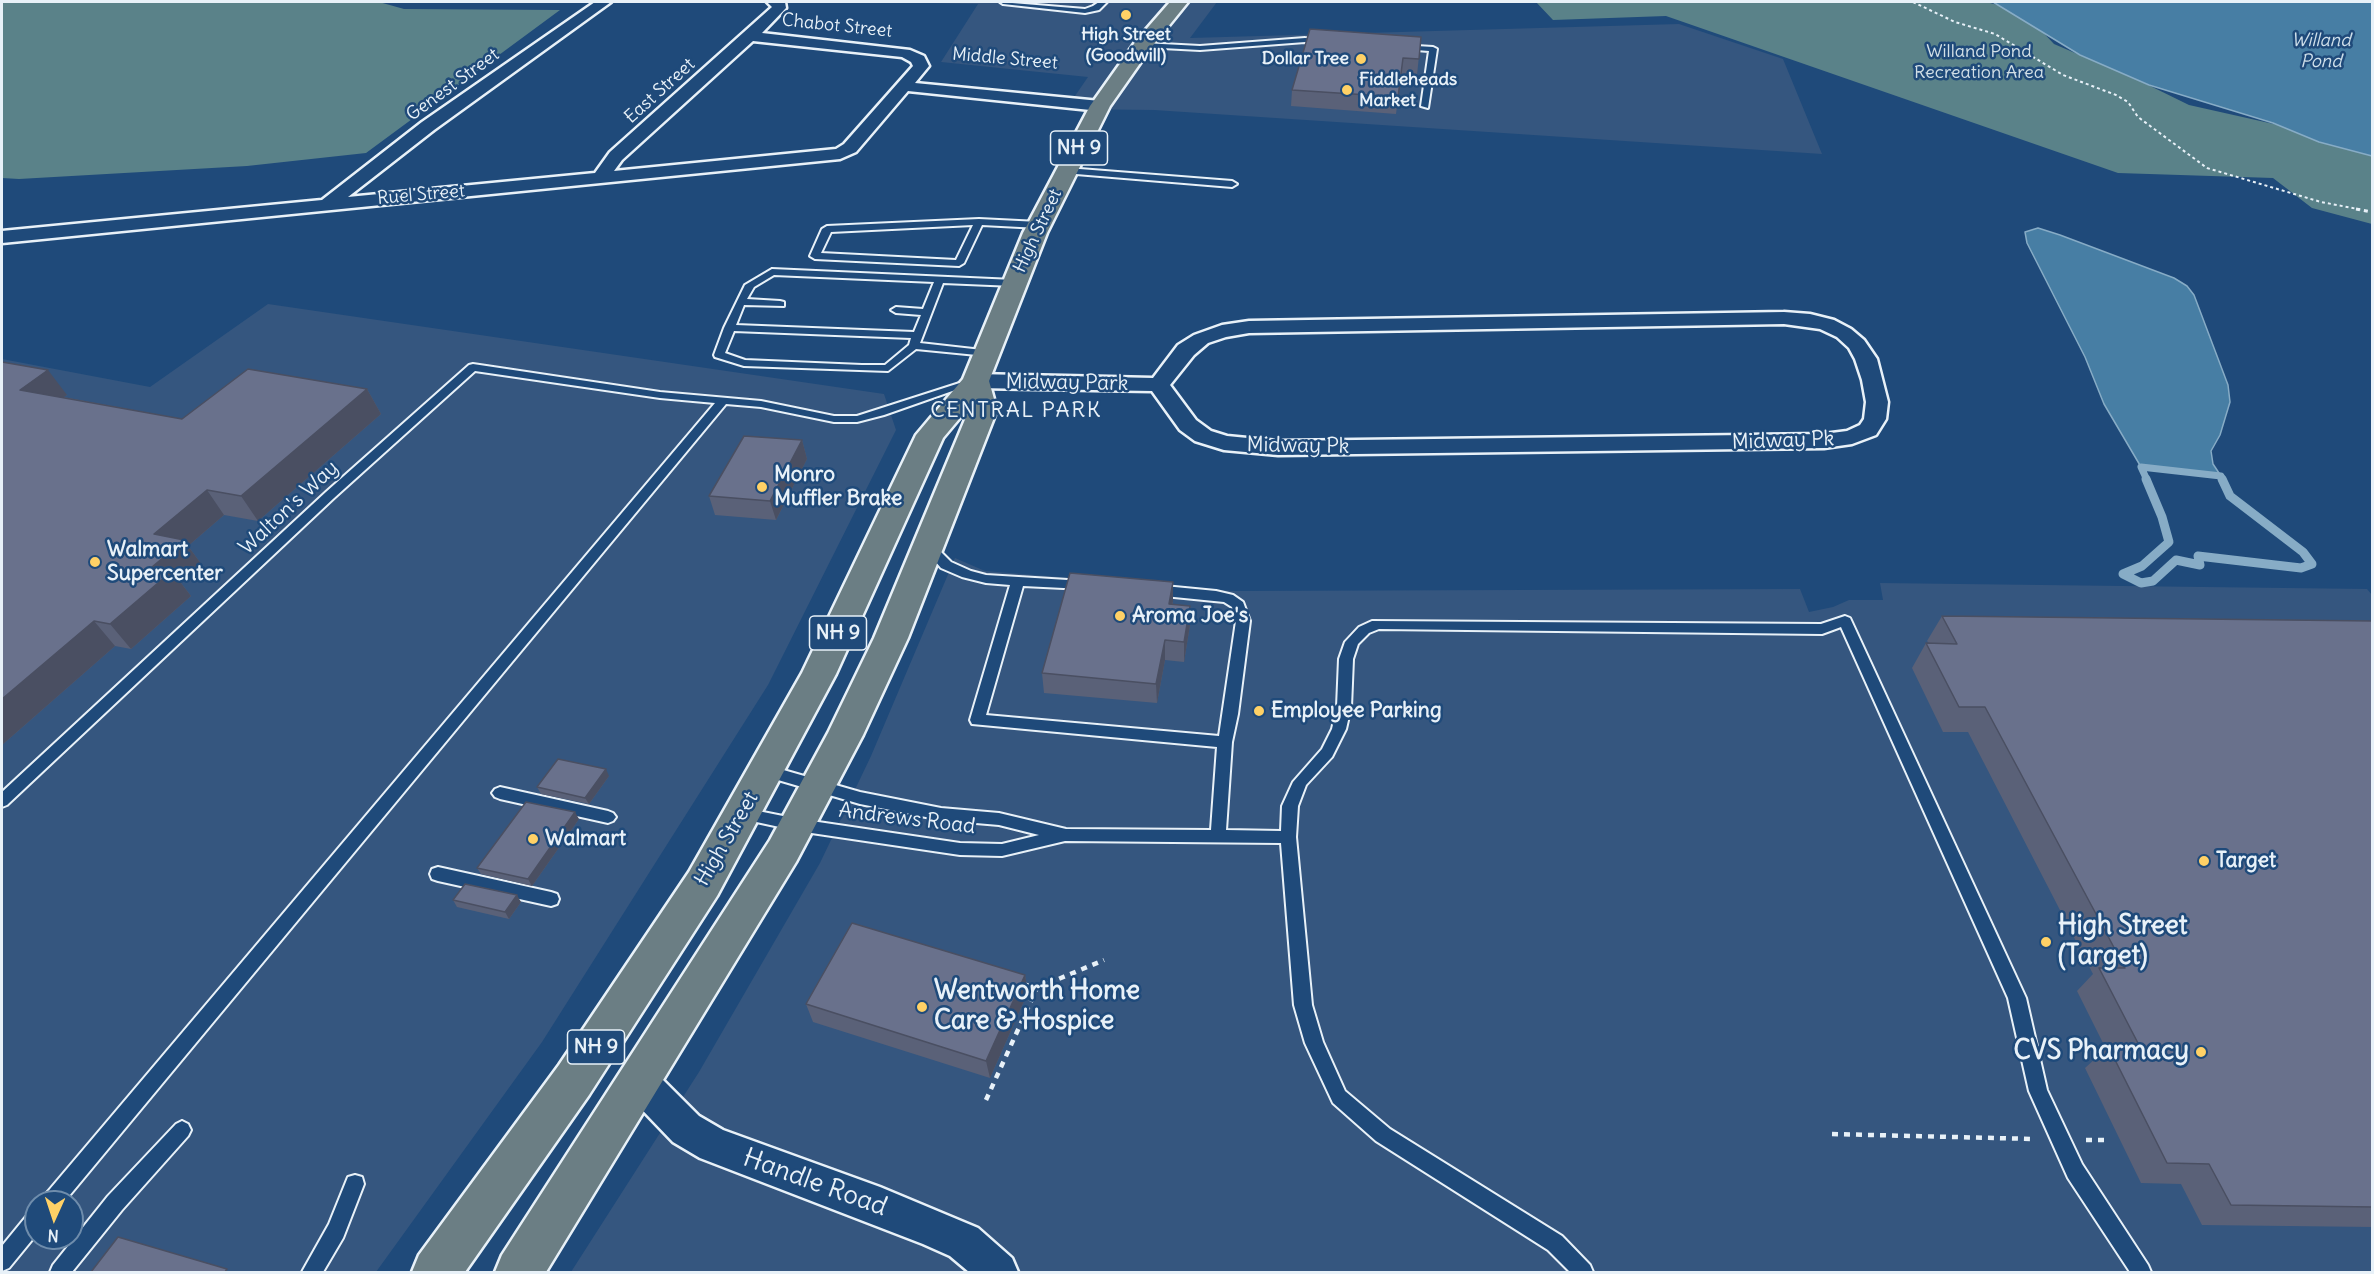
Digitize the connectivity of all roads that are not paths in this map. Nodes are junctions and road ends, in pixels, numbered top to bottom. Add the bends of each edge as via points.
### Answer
1 (604, 2) edge
2 (774, 2) edge
3 (1003, 2) edge
4 (1103, 2) edge
5 (1179, 2) edge
6 (1045, 4) edge
7 (750, 36) junction
8 (1329, 42) edge
9 (1143, 45) junction
10 (1398, 47) edge
11 (917, 70) junction
12 (941, 73) dead end
13 (902, 87) junction
14 (1101, 94) junction
15 (1425, 106) dead end
16 (1067, 171) junction
17 (600, 179) junction
18 (1232, 184) dead end
19 (328, 204) junction
20 (979, 222) junction
21 (1039, 225) junction
22 (2, 237) edge
23 (940, 279) junction
24 (1014, 284) junction
25 (740, 302) junction
26 (780, 304) dead end
27 (896, 310) dead end
28 (928, 312) junction
29 (729, 328) junction
30 (916, 341) junction
31 (981, 367) junction
32 (1159, 385) junction
33 (723, 400) junction
34 (929, 547) junction
35 (1018, 581) junction
36 (1103, 587) edge
37 (1138, 589) edge
38 (1225, 742) junction
39 (766, 771) junction
40 (818, 786) junction
41 (500, 793) dead end
42 (2, 801) edge
43 (742, 814) junction
44 (608, 817) dead end
45 (798, 825) junction
46 (1066, 835) junction
47 (1218, 836) junction
48 (1288, 837) junction
49 (438, 874) dead end
50 (551, 899) dead end
51 (640, 1082) junction
52 (182, 1130) dead end
53 (355, 1184) dead end
54 (62, 1190) edge
55 (24, 1235) edge
56 (2, 1261) edge
57 (60, 1272) edge
58 (312, 1272) edge
59 (436, 1272) edge
60 (519, 1272) edge
61 (998, 1272) edge
62 (1583, 1272) edge
63 (2141, 1272) edge

1 - 19 street, Genest Street via 428,126
2 - 7 street, Chabot Street via 779,8
3 - 6 lane
4 - 6 lane via 1085,11
5 - 9 main road, High Street / NH 9
7 - 11 street, Chabot Street via 905,53 918,59 921,66
7 - 17 street, East Street via 616,156
8 - 9 lane via 1305,40 1200,48
9 - 14 main road, High Street / NH 9
10 - 15 lane via 1434,49
11 - 12 street, Middle Street
11 - 13 street
13 - 14 street, Middle Street
13 - 17 street, Ruel Street via 850,148 840,154
14 - 16 main road, High Street / NH 9
16 - 18 lane
16 - 21 main road, High Street / NH 9
17 - 19 street, Ruel Street
19 - 22 street, Ruel Street
20 - 20 lane via 827,229 815,256 959,263
20 - 21 lane
21 - 24 main road, High Street / NH 9
23 - 24 lane
23 - 25 lane via 772,272 750,285
23 - 28 lane
24 - 31 main road, High Street / NH 9
25 - 26 lane
25 - 29 lane
27 - 28 lane
28 - 30 lane
29 - 30 lane
29 - 30 lane via 719,355 744,363 888,368
30 - 31 lane
31 - 32 street, Midway Park
31 - 33 lane via 857,419 834,419
31 - 34 main road, NH 9 via 983,410
31 - 39 main road, High Street / NH 9 via 930,435 819,674
32 - 32 street, Midway Pk via 1188,425 1203,436 1224,443 1278,448 1824,441 1868,430 1875,419 1877,402 1866,359 1857,344 1827,324 1784,318 1249,327 1202,339 1186,350
33 - 42 lane, Walton's Way via 473,367
33 - 54 lane
34 - 35 lane via 946,565 967,574
34 - 40 main road, NH 9 via 891,638
35 - 36 lane
35 - 38 lane via 977,720
37 - 38 lane via 1216,596 1238,605 1243,621
38 - 47 lane
39 - 40 lane, Andrews Road
39 - 43 main road, High Street / NH 9
40 - 45 main road, NH 9
40 - 46 lane, Andrews Road via 860,798 941,814 999,819
41 - 44 lane
43 - 45 lane, Andrews Road
43 - 59 main road, High Street / NH 9 via 703,884 574,1080
45 - 46 lane, Andrews Road via 960,849 1002,850
45 - 51 main road, NH 9
46 - 47 lane, Andrews Road
47 - 48 lane, Andrews Road
48 - 62 lane via 1303,1005 1314,1043 1339,1097 1383,1135 1555,1243
48 - 63 lane via 1290,806 1300,782 1327,753 1339,729 1346,659 1352,642 1377,624 1821,629 1845,621 2017,998 2038,1091 2075,1171
49 - 50 lane
51 - 60 main road, NH 9
51 - 61 street, Handle Road via 686,1128 713,1145 880,1206 964,1242
52 - 57 lane via 115,1203
53 - 58 lane via 336,1231
55 - 56 lane

